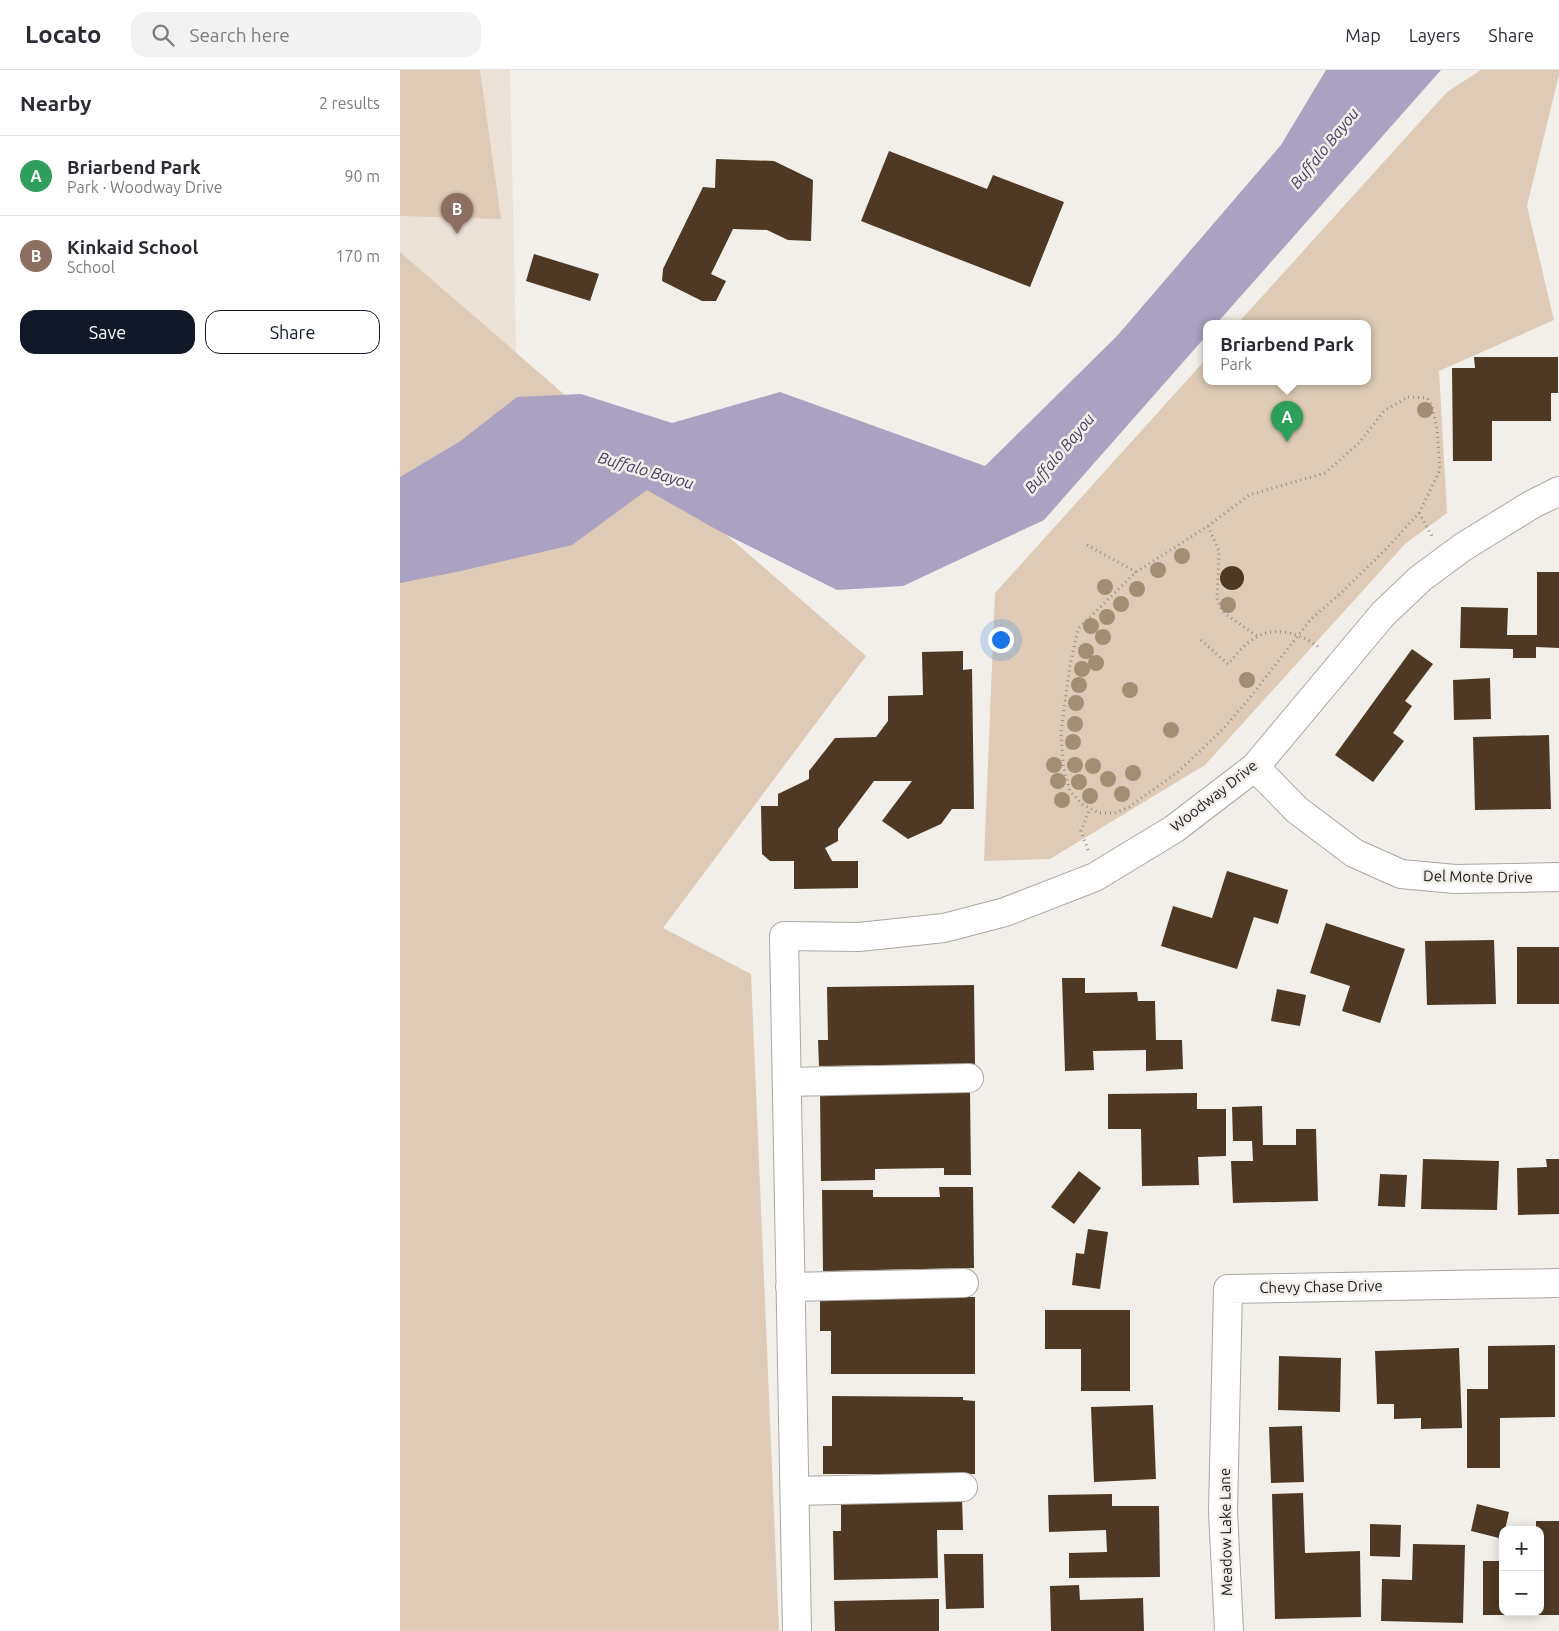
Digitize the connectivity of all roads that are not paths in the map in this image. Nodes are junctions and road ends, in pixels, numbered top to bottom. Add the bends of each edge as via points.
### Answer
1 (1559, 491) edge
2 (1255, 767) junction
3 (1559, 877) edge
4 (969, 1078) dead end
5 (786, 1082) junction
6 (964, 1283) dead end
7 (1559, 1283) edge
8 (790, 1287) junction
9 (1225, 1433) joint
10 (963, 1487) dead end
11 (795, 1491) junction
12 (797, 1631) edge
13 (1229, 1631) edge

1 - 2 street, Woodway Drive via 1463,547 1422,578 1383,614
2 - 3 street, Del Monte Drive via 1297,810 1354,854 1401,874 1455,879
2 - 5 street, Woodway Drive via 1174,829 1094,877 1004,912 944,928 860,938 784,936
4 - 5 street
5 - 8 street
6 - 8 street
7 - 9 street, Chevy Chase Drive via 1228,1289
8 - 11 street
9 - 13 street, Meadow Lake Lane via 1223,1512
10 - 11 street
11 - 12 street

